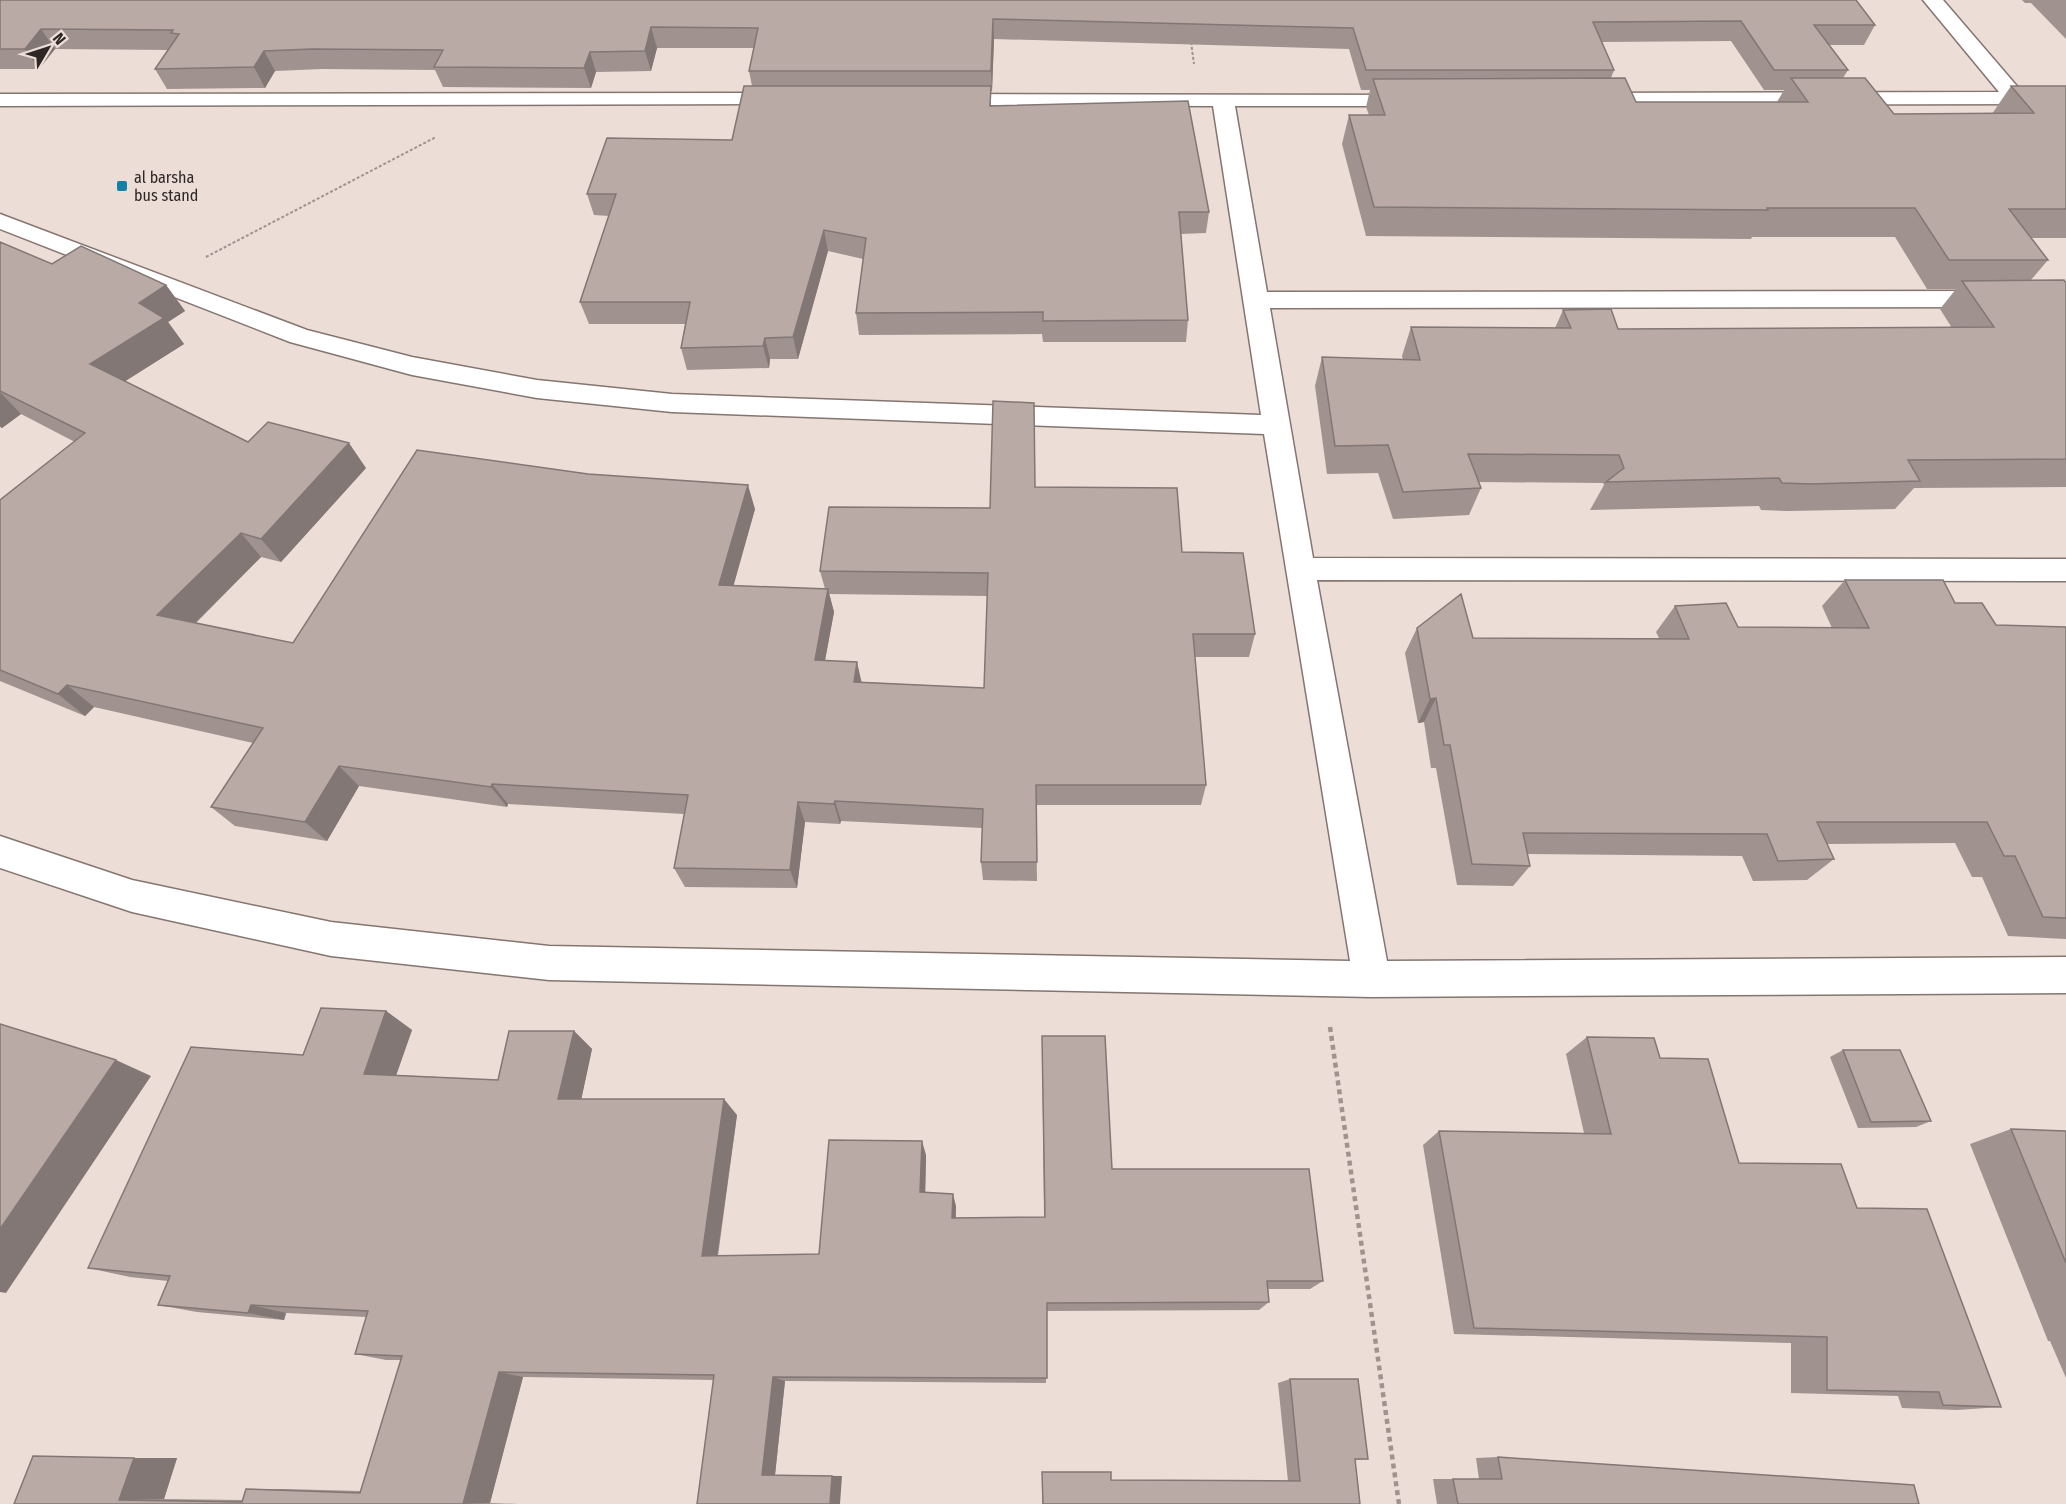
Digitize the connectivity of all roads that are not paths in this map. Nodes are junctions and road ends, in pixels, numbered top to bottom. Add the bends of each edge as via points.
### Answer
1 (1933, 0) edge
2 (2015, 97) junction
3 (2066, 98) edge
4 (807, 99) edge
5 (1571, 99) edge
6 (0, 100) edge
7 (926, 100) edge
8 (1211, 100) junction
9 (1439, 100) edge
10 (0, 221) edge
11 (2066, 299) edge
12 (1256, 300) junction
13 (1277, 425) junction
14 (1300, 569) junction
15 (2066, 570) edge
16 (0, 852) edge
17 (2066, 975) edge
18 (1372, 979) junction

1 - 2 street
2 - 3 street
2 - 5 street
4 - 6 street
7 - 8 street
8 - 9 street
8 - 12 street
10 - 13 street via 299,336 412,366 537,389 672,403
11 - 12 street
12 - 13 street
13 - 14 street
14 - 15 street
14 - 18 street
16 - 18 street via 132,896 332,939 549,963
17 - 18 street

